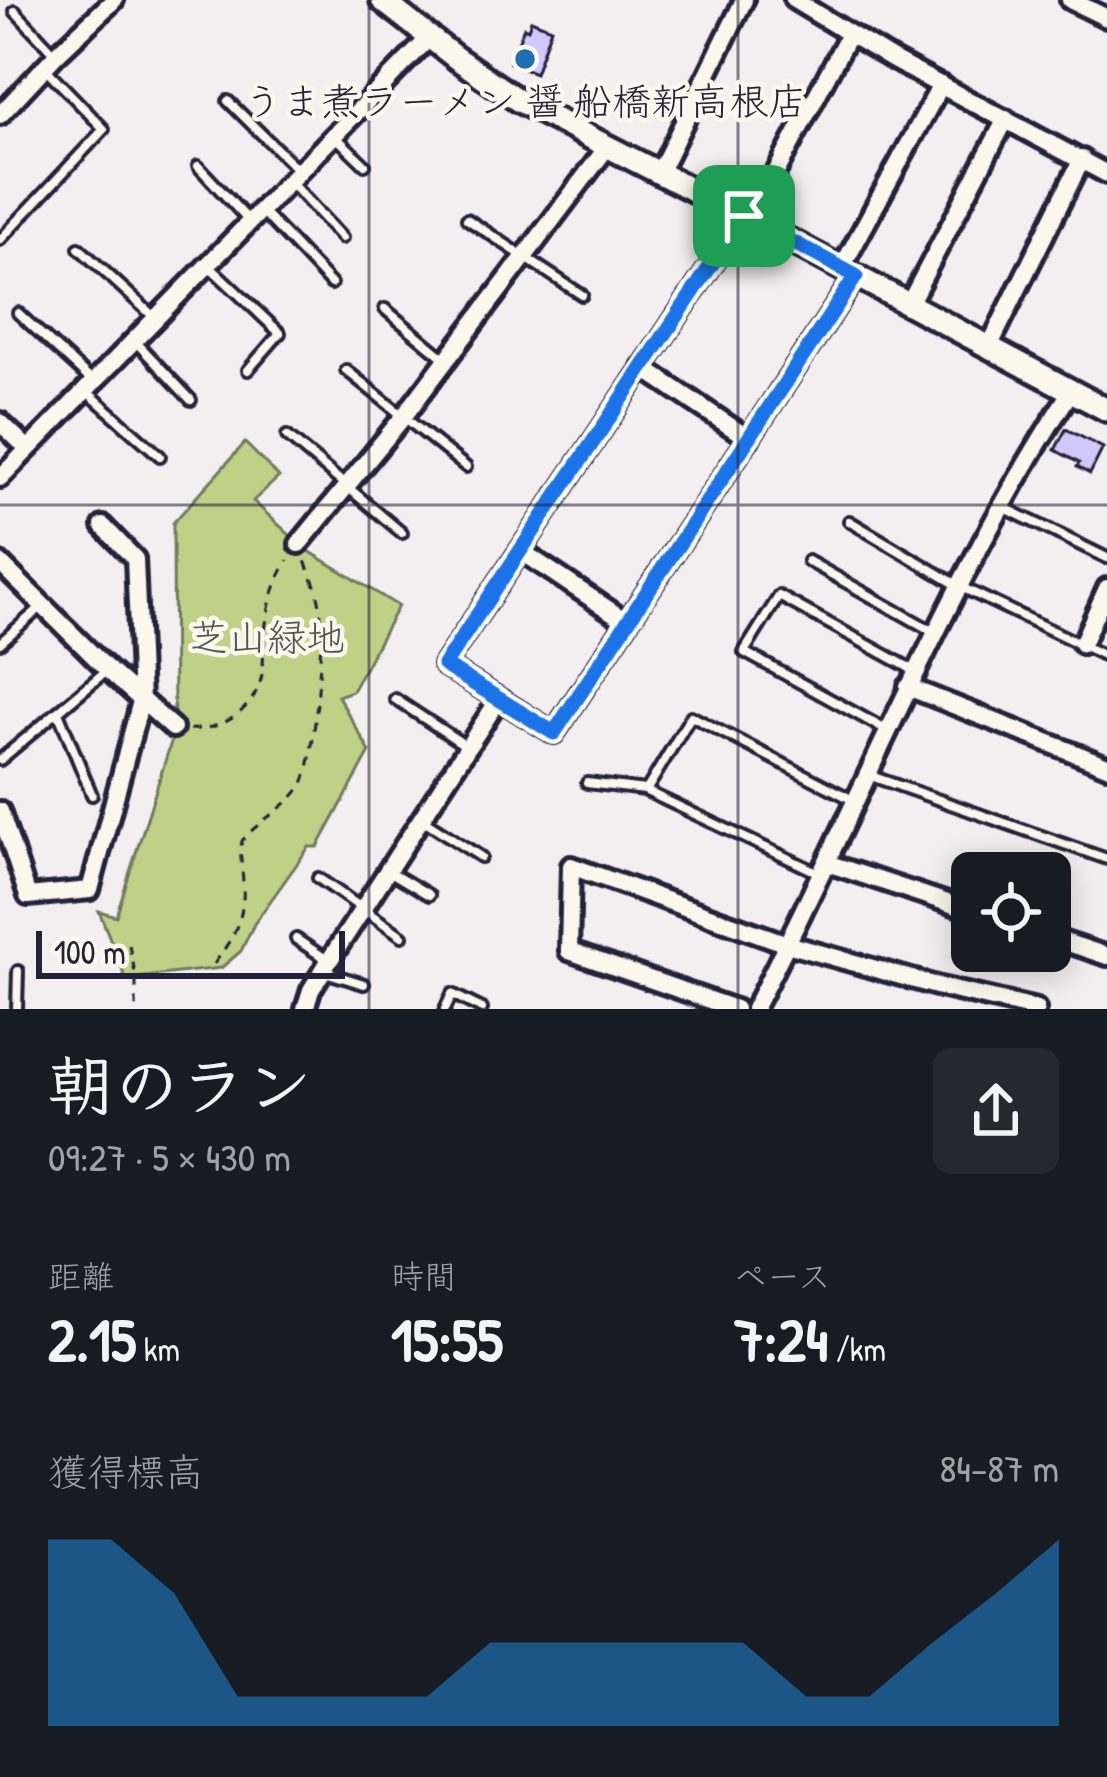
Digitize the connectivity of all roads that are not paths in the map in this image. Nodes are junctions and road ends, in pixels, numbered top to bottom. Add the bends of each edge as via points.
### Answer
1 (85, 0) edge
2 (114, 0) edge
3 (382, 0) edge
4 (744, 0) edge
5 (794, 0) edge
6 (1070, 0) edge
7 (15, 11) dead end
8 (99, 14) junction
9 (1107, 18) edge
10 (849, 34) junction
11 (429, 38) junction
12 (51, 62) junction
13 (941, 85) junction
14 (228, 101) dead end
15 (0, 115) edge
16 (1006, 119) junction
17 (334, 135) junction
18 (608, 146) junction
19 (1082, 159) junction
20 (198, 166) dead end
21 (364, 166) dead end
22 (659, 173) junction
23 (1107, 174) edge
24 (294, 176) junction
25 (255, 216) junction
26 (466, 218) dead end
27 (748, 218) junction
28 (342, 238) dead end
29 (0, 241) edge
30 (79, 248) dead end
31 (526, 258) junction
32 (208, 265) junction
33 (849, 272) junction
34 (331, 284) dead end
35 (582, 295) dead end
36 (909, 304) junction
37 (385, 309) dead end
38 (18, 313) dead end
39 (155, 318) junction
40 (134, 340) junction
41 (989, 347) junction
42 (446, 360) junction
43 (642, 367) junction
44 (248, 370) dead end
45 (346, 370) dead end
46 (89, 386) junction
47 (1071, 391) junction
48 (191, 400) dead end
49 (1107, 410) edge
50 (404, 416) junction
51 (0, 422) edge
52 (287, 436) dead end
53 (749, 440) junction
54 (28, 449) junction
55 (160, 456) dead end
56 (466, 467) dead end
57 (0, 478) edge
58 (344, 486) junction
59 (1001, 506) junction
60 (848, 521) dead end
61 (103, 526) dead end
62 (402, 532) dead end
63 (299, 544) road end
64 (521, 551) junction
65 (1107, 558) edge
66 (808, 560) dead end
67 (0, 563) edge
68 (959, 586) junction
69 (1107, 588) edge
70 (41, 607) junction
71 (627, 622) junction
72 (934, 632) junction
73 (0, 643) edge
74 (1082, 644) junction
75 (1107, 657) edge
76 (107, 670) junction
77 (912, 680) junction
78 (395, 699) dead end
79 (499, 699) junction
80 (140, 701) junction
81 (58, 712) junction
82 (173, 728) road end
83 (888, 731) junction
84 (466, 746) junction
85 (0, 760) edge
86 (1107, 766) edge
87 (868, 776) junction
88 (587, 783) dead end
89 (646, 790) junction
90 (92, 795) dead end
91 (855, 800) junction
92 (0, 811) edge
93 (421, 818) junction
94 (482, 857) dead end
95 (1107, 859) edge
96 (824, 868) junction
97 (387, 870) junction
98 (318, 878) dead end
99 (429, 896) dead end
100 (951, 905) edge
101 (362, 908) junction
102 (402, 936) dead end
103 (296, 939) dead end
104 (788, 944) junction
105 (1071, 944) edge
106 (1107, 956) edge
107 (326, 966) junction
108 (18, 971) dead end
109 (364, 983) dead end
110 (940, 987) junction
111 (17, 1009) edge
112 (305, 1009) edge
113 (445, 1009) edge
114 (482, 1009) edge
115 (735, 1009) edge
116 (754, 1009) edge
117 (934, 1009) edge
118 (1036, 1009) edge

1 - 8 lane
2 - 8 street
3 - 11 street
4 - 22 street
5 - 10 street
6 - 9 street
7 - 12 lane
8 - 12 street
10 - 13 street
10 - 27 street
11 - 17 street
11 - 18 street via 519,101
12 - 15 street
12 - 29 lane via 104,129
13 - 16 street
13 - 33 street
14 - 24 lane
16 - 19 street
16 - 36 street
17 - 21 lane
17 - 24 street
18 - 22 street
18 - 31 street
19 - 23 street
19 - 41 street
20 - 25 lane
22 - 27 street
24 - 25 street
24 - 28 lane
25 - 32 street
25 - 34 lane
26 - 31 lane
27 - 33 street
27 - 43 street
30 - 39 lane
31 - 35 lane
31 - 42 street
32 - 39 street
32 - 44 lane via 280,333
33 - 36 street
33 - 53 street
36 - 41 street
37 - 42 lane
38 - 46 lane
39 - 40 street
40 - 46 street
40 - 48 lane
41 - 47 street
42 - 50 street
43 - 53 street
43 - 64 street
45 - 50 lane
46 - 54 street
46 - 55 lane
47 - 49 street
47 - 59 street
50 - 56 lane
50 - 58 street
51 - 54 street
52 - 58 lane
53 - 71 street
54 - 57 street
58 - 62 lane
58 - 63 street
59 - 65 lane
59 - 68 street
60 - 68 lane
61 - 80 street via 134,559
64 - 71 street
64 - 79 street via 444,665
66 - 72 lane
67 - 70 street
68 - 72 street
68 - 74 lane
69 - 74 street
70 - 73 lane
70 - 76 street
71 - 79 street via 554,733
72 - 77 street
74 - 75 lane
76 - 80 street
76 - 81 lane
77 - 83 street
77 - 83 lane via 779,596 744,652
77 - 86 street
78 - 84 lane
79 - 84 street
80 - 82 street
80 - 92 street via 90,890 28,896
81 - 85 lane
81 - 90 lane
83 - 87 street
84 - 93 street
87 - 91 street
87 - 95 lane
88 - 89 lane
89 - 91 lane via 691,716
89 - 96 lane
91 - 96 street
93 - 94 lane
93 - 97 street
96 - 100 street
96 - 104 street
97 - 99 lane
97 - 101 street
98 - 101 lane
101 - 102 lane
101 - 107 street
103 - 107 lane
104 - 110 street
104 - 115 street via 571,866 569,951
104 - 116 street
105 - 106 street
107 - 109 lane
107 - 112 street
108 - 111 lane
110 - 117 street
110 - 118 street
113 - 114 lane via 452,994

